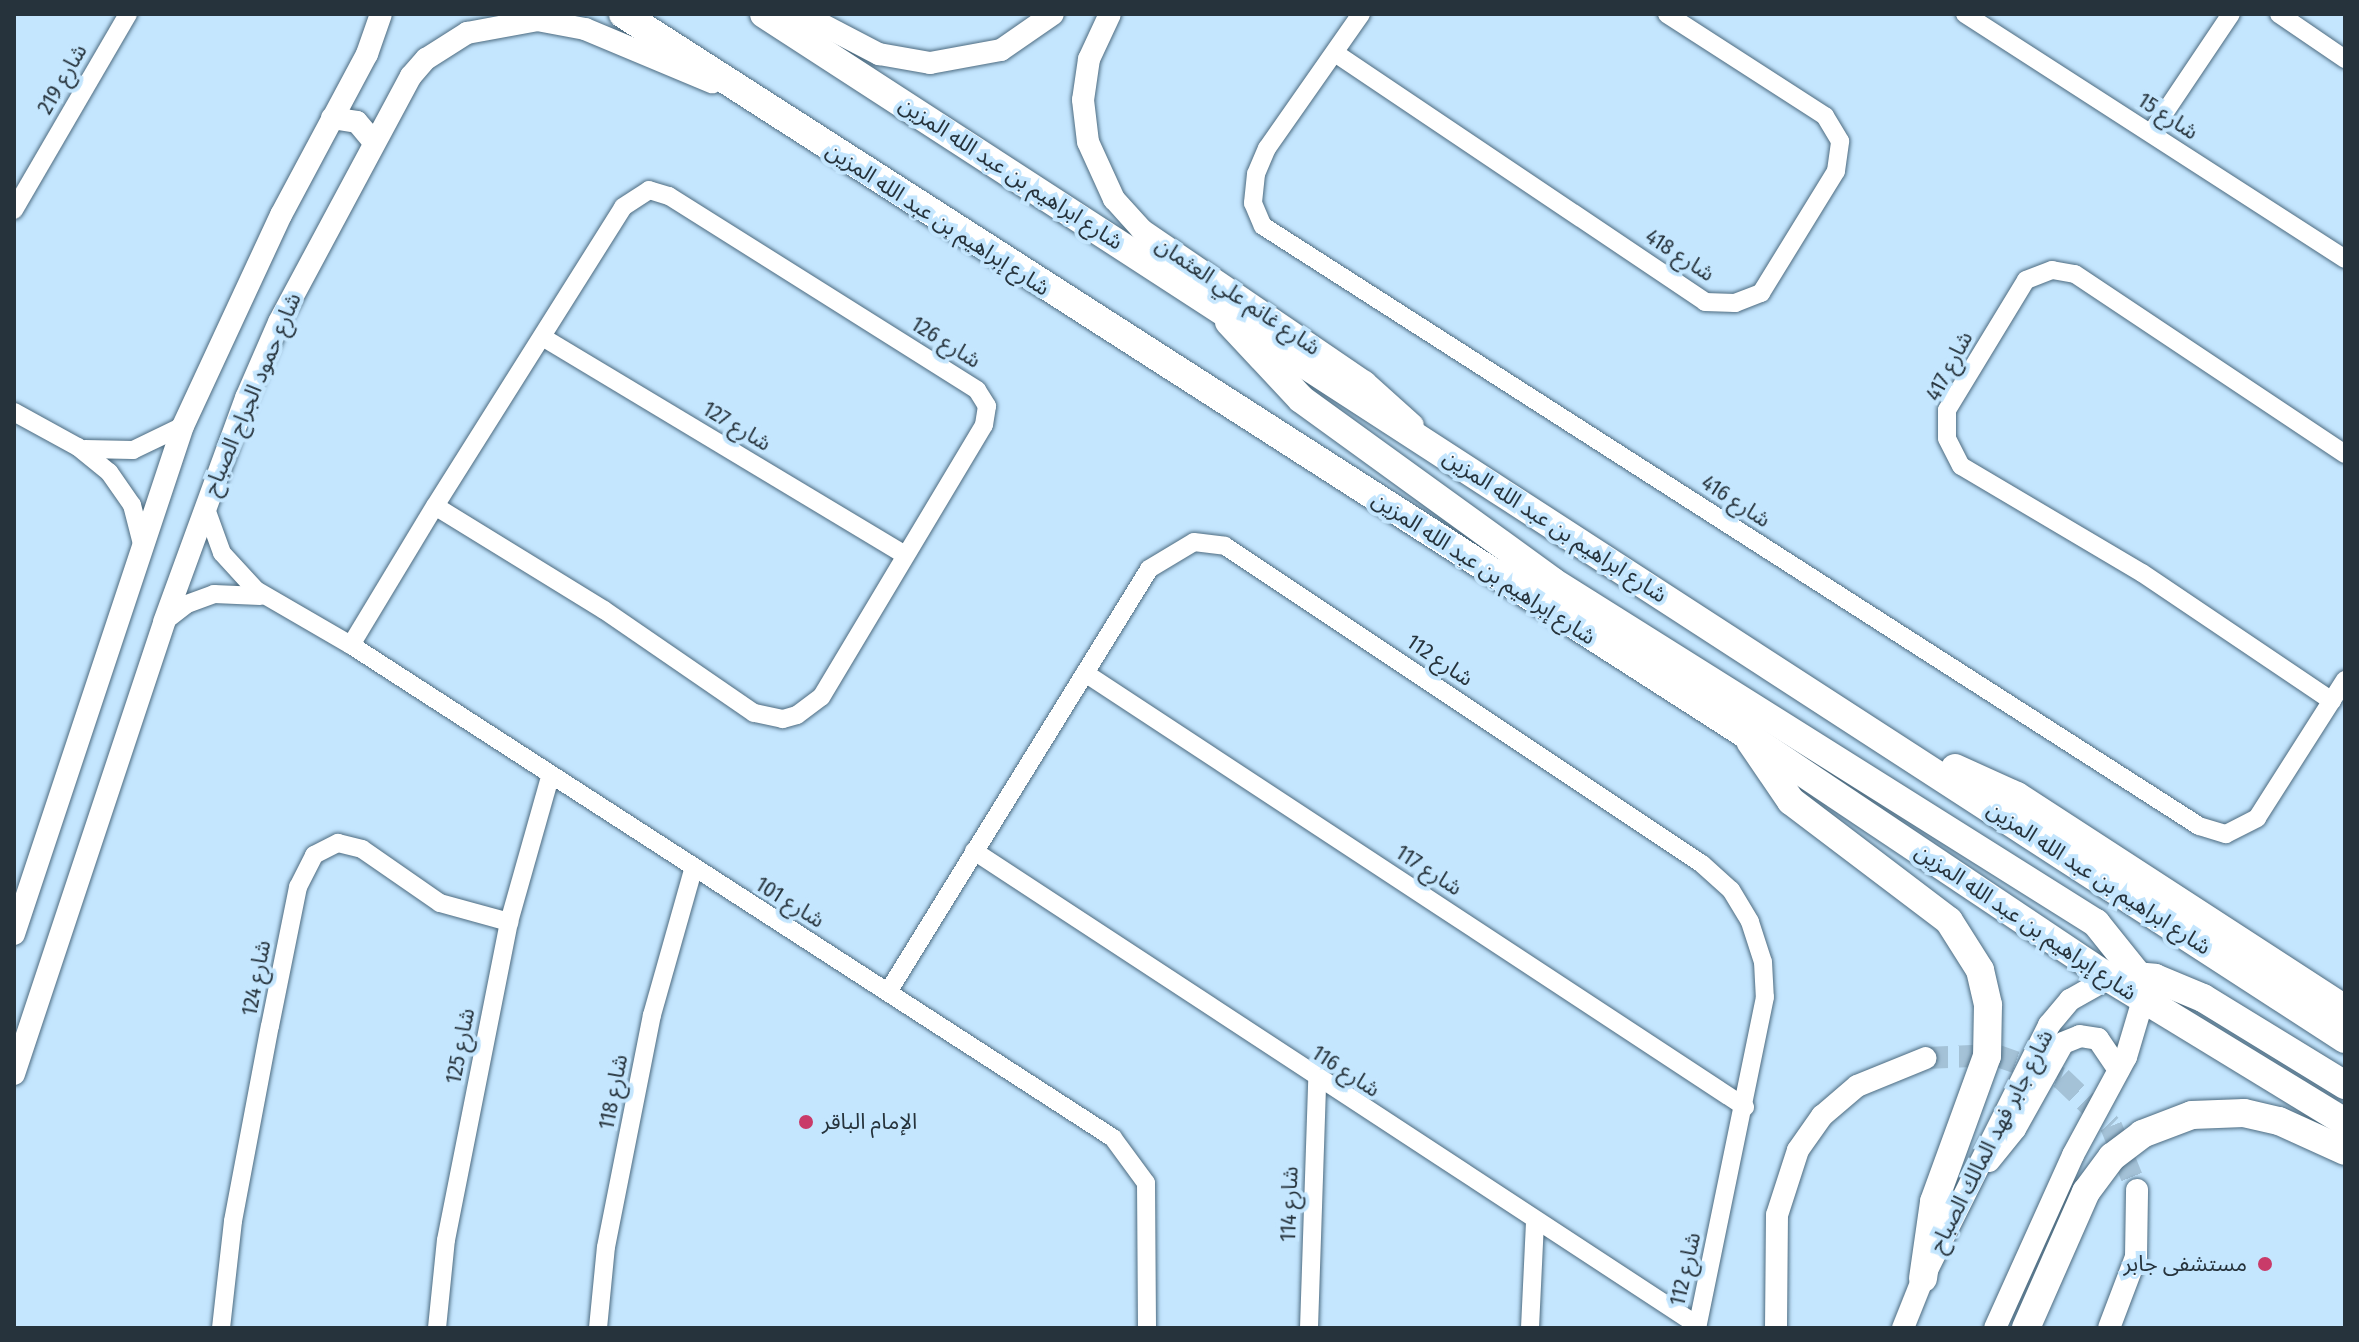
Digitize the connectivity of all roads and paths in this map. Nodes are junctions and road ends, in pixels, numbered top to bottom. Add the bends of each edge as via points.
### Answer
1 (128, 14) edge
2 (381, 14) edge
3 (623, 14) edge
4 (764, 14) edge
5 (802, 14) edge
6 (1053, 14) edge
7 (1110, 14) edge
8 (1361, 14) edge
9 (1667, 14) edge
10 (2231, 14) edge
11 (2279, 14) edge
12 (1968, 15) edge
13 (1335, 53) junction
14 (2345, 59) edge
15 (744, 95) junction
16 (332, 118) junction
17 (2151, 133) junction
18 (373, 141) junction
19 (14, 210) edge
20 (2345, 259) edge
21 (1217, 305) junction
22 (544, 338) junction
23 (14, 412) edge
24 (183, 426) junction
25 (78, 447) junction
26 (1442, 454) junction
27 (2345, 454) edge
28 (205, 506) junction
29 (435, 506) junction
30 (142, 544) junction
31 (905, 555) junction
32 (271, 599) junction
33 (164, 622) junction
34 (351, 645) junction
35 (1085, 673) junction
36 (2345, 680) edge
37 (2332, 701) junction
38 (1748, 736) junction
39 (1916, 757) junction
40 (550, 777) junction
41 (974, 851) junction
42 (693, 870) junction
43 (509, 922) junction
44 (14, 934) edge
45 (2109, 978) junction
46 (2140, 987) junction
47 (888, 992) junction
48 (2345, 1009) edge
49 (2345, 1039) edge
50 (1926, 1058) tunnel mouth
51 (2119, 1070) junction
52 (14, 1074) edge
53 (1317, 1081) junction
54 (2345, 1085) edge
55 (1745, 1107) junction
56 (2345, 1122) edge
57 (2345, 1151) edge
58 (1973, 1174) junction
59 (2137, 1190) tunnel mouth
60 (1535, 1222) junction
61 (1923, 1278) junction
62 (1697, 1326) edge
63 (221, 1328) edge
64 (437, 1328) edge
65 (598, 1328) edge
66 (1147, 1328) edge
67 (1309, 1328) edge
68 (1530, 1328) edge
69 (1776, 1328) edge
70 (1903, 1328) edge
71 (1995, 1328) edge
72 (2026, 1328) edge
73 (2109, 1328) edge

1 - 19 street, شارع 219
2 - 16 street, شارع حمود الجراح الصباح via 367,54
3 - 15 main road, شارع إبراهيم بن عبد الله المزين
4 - 21 main road, شارع ابراهيم بن عبد الله المزين
5 - 6 street via 879,54 930,63 1001,50
7 - 26 street, شارع غانم علي العثمان via 1089,59 1083,100 1091,152 1114,199 1159,243 1365,382
8 - 13 street, شارع 416
9 - 13 street, شارع 418 via 1825,116 1840,141 1836,171 1761,293 1735,303 1705,302
10 - 17 street
11 - 14 street
12 - 17 street, شارع 15
13 - 37 street, شارع 416 via 1267,148 1256,174 1253,203 1263,226 2199,826 2226,834 2257,818
15 - 18 street, شارع حمود الجراح الصباح via 585,29 513,21 467,33 426,59
15 - 38 main road, شارع إبراهيم بن عبد الله المزين
16 - 18 street via 357,122
16 - 24 street, شارع حمود الجراح الصباح
17 - 20 street, شارع 15
18 - 28 street, شارع حمود الجراح الصباح via 279,322
21 - 26 main road, شارع ابراهيم بن عبد الله المزين
21 - 46 main road via 1250,350 1301,399 1552,581 2078,909 2112,938
22 - 29 street, شارع 126
22 - 31 street, شارع 127
22 - 31 street, شارع 126 via 629,199 649,190 669,196 983,397 984,425
23 - 25 street
24 - 25 street via 133,450
24 - 30 street, شارع حمود الجراح الصباح
25 - 30 street via 122,488
26 - 39 main road, شارع ابراهيم بن عبد الله المزين
27 - 37 street, شارع 417 via 2075,274 2052,270 2026,280 1947,410 1947,438 1961,466 2142,573
28 - 32 street, شارع 101 via 222,553 243,579
28 - 33 street, شارع حمود الجراح الصباح
29 - 31 street, شارع 126 via 768,718 797,715 821,697
29 - 34 street, شارع 126
30 - 44 street, شارع حمود الجراح الصباح
32 - 33 street, شارع 101 via 243,592 214,594 187,604
32 - 34 street, شارع 101
33 - 52 street, شارع حمود الجراح الصباح
34 - 40 street, شارع 101
35 - 41 street, شارع 112
35 - 55 street, شارع 117
35 - 55 street, شارع 112 via 1149,569 1194,542 1225,546 1702,864 1731,890 1750,922 1763,962 1765,997
36 - 37 street, شارع 416
38 - 45 main road, شارع إبراهيم بن عبد الله المزين
38 - 61 main road via 1791,801 1933,907 1962,936 1980,970 1988,1005 1987,1056 1934,1202
39 - 48 main road via 2017,796
39 - 49 main road, شارع ابراهيم بن عبد الله المزين
40 - 42 street, شارع 101
40 - 43 street, شارع 125
41 - 47 street, شارع 112
41 - 53 street, شارع 116
42 - 47 street, شارع 101
42 - 65 street, شارع 118 via 652,1015 606,1247
43 - 63 street, شارع 124 via 440,903 362,849 338,843 314,855 298,887 273,1011 233,1221
43 - 64 street, شارع 125 via 446,1240
45 - 46 main road, شارع إبراهيم بن عبد الله المزين
45 - 58 street, شارع جابر فهد المالك الصباح via 2079,993 2055,1016
46 - 51 street
46 - 54 main road via 2203,998
46 - 56 main road, شارع إبراهيم بن عبد الله المزين
47 - 66 street, شارع 101 via 1092,1121 1130,1155 1146,1183
50 - 69 street via 1857,1086 1822,1116 1798,1150 1777,1215
51 - 58 street via 2098,1039 2080,1036 2063,1043 2015,1129
51 - 71 street via 2073,1155
53 - 60 street, شارع 116
53 - 67 street, شارع 114
55 - 62 street, شارع 112
57 - 72 main road via 2279,1121 2244,1113 2192,1115 2142,1134 2112,1157 2086,1192
58 - 61 street, شارع جابر فهد المالك الصباح
59 - 73 street via 2136,1257
60 - 62 street, شارع 116
60 - 68 street
61 - 70 street, شارع جابر فهد المالك الصباح

